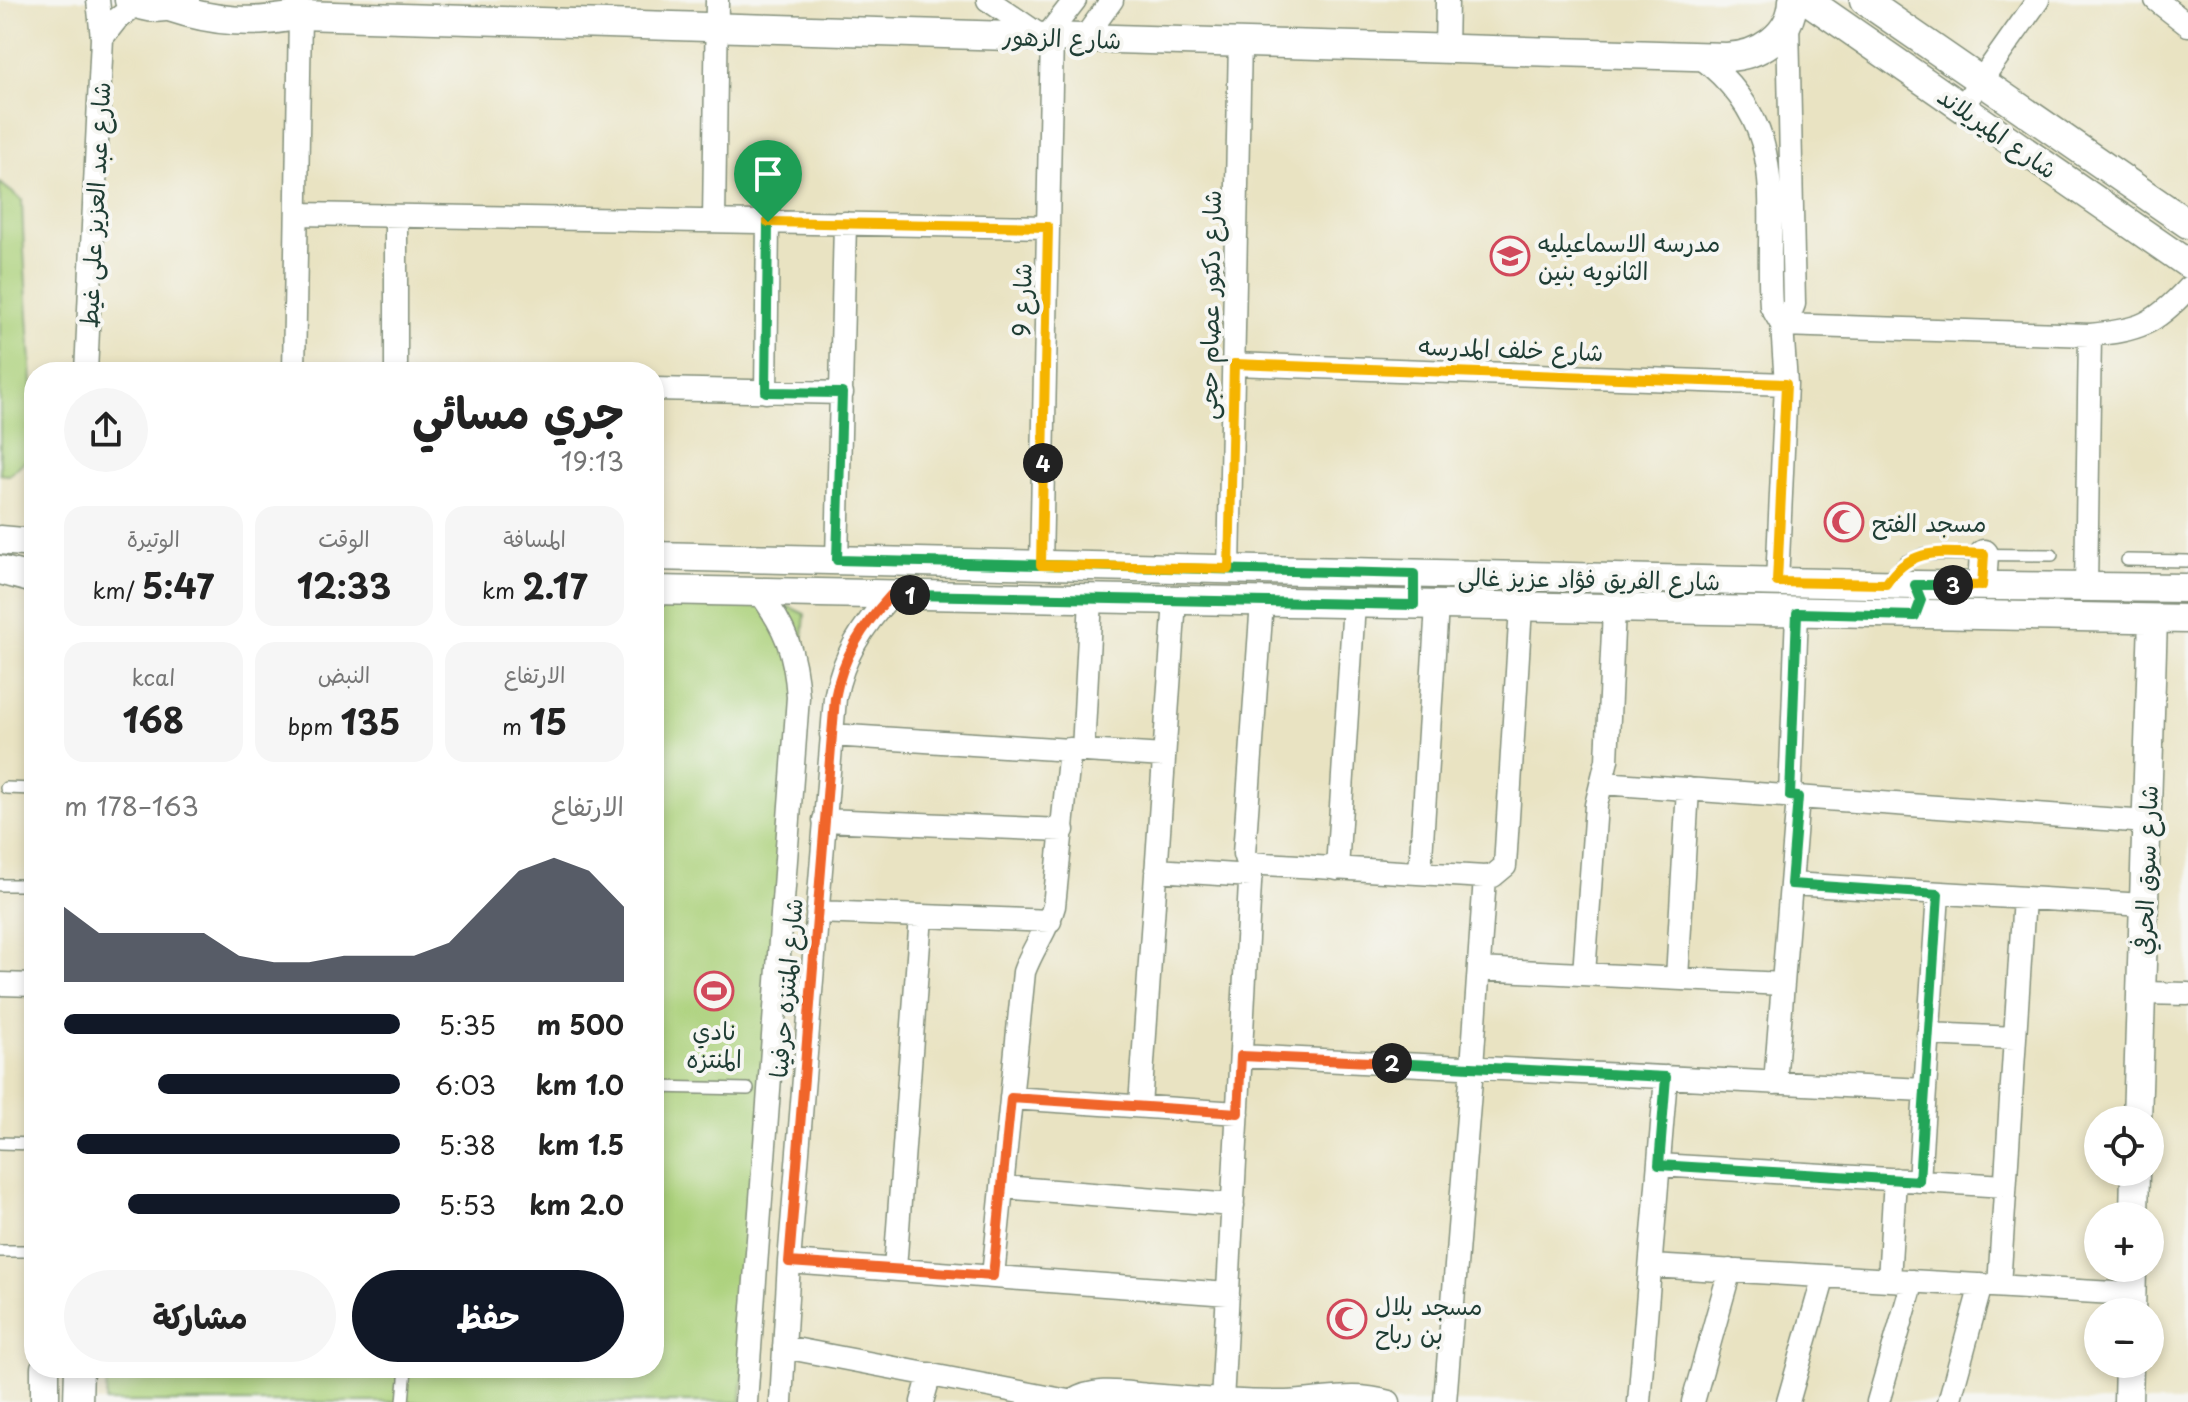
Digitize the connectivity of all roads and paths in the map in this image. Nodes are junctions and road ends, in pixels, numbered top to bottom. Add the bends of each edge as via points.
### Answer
1 (98, 0) edge
2 (274, 0) edge
3 (988, 0) edge
4 (1075, 0) edge
5 (1112, 0) edge
6 (1447, 0) edge
7 (1807, 0) edge
8 (1864, 0) edge
9 (2038, 0) edge
10 (2156, 0) edge
11 (133, 2) edge
12 (177, 3) edge
13 (348, 8) edge
14 (1790, 11) edge
15 (717, 13) edge
16 (300, 15) junction
17 (2188, 25) edge
18 (1047, 36) junction
19 (1085, 37) junction
20 (102, 38) junction
21 (1240, 41) junction
22 (1446, 48) junction
23 (1735, 70) junction
24 (1981, 81) junction
25 (1962, 107) junction
26 (1765, 145) junction
27 (1792, 147) junction
28 (297, 214) junction
29 (396, 216) junction
30 (714, 221) junction
31 (768, 222) junction
32 (845, 223) junction
33 (2188, 224) edge
34 (1048, 227) junction
35 (2188, 264) edge
36 (2188, 288) edge
37 (1782, 325) junction
38 (2090, 335) junction
39 (86, 362) edge
40 (294, 362) edge
41 (396, 362) edge
42 (1234, 364) junction
43 (1786, 384) junction
44 (664, 389) edge
45 (766, 392) junction
46 (842, 393) junction
47 (0, 540) edge
48 (24, 542) edge
49 (1984, 554) junction
50 (2052, 555) dead end
51 (664, 556) edge
52 (837, 560) junction
53 (2127, 560) dead end
54 (2188, 561) edge
55 (1041, 565) junction
56 (1229, 569) junction
57 (1414, 574) junction
58 (1777, 582) junction
59 (1886, 584) junction
60 (1915, 585) junction
61 (1978, 586) junction
62 (2086, 588) junction
63 (2188, 588) edge
64 (664, 590) edge
65 (759, 592) junction
66 (891, 595) junction
67 (1091, 599) junction
68 (1175, 600) junction
69 (1262, 602) junction
70 (1354, 604) junction
71 (1425, 606) junction
72 (1521, 607) junction
73 (1614, 610) junction
74 (1797, 613) junction
75 (1915, 616) junction
76 (1979, 617) junction
77 (2153, 619) junction
78 (2188, 619) edge
79 (831, 735) junction
80 (1077, 749) junction
81 (1164, 756) junction
82 (1602, 783) junction
83 (6, 788) dead end
84 (24, 789) edge
85 (1688, 789) junction
86 (1794, 796) junction
87 (824, 820) junction
88 (2147, 822) junction
89 (1063, 830) junction
90 (1337, 869) junction
91 (1156, 870) junction
92 (1251, 870) junction
93 (1420, 873) junction
94 (1485, 877) junction
95 (1791, 884) junction
96 (0, 885) edge
97 (24, 885) edge
98 (785, 888) junction
99 (1938, 894) junction
100 (2024, 898) junction
101 (818, 902) junction
102 (2144, 905) junction
103 (921, 916) junction
104 (1050, 921) junction
105 (1479, 969) junction
106 (1584, 974) junction
107 (1677, 978) junction
108 (0, 984) edge
109 (1783, 984) junction
110 (24, 985) edge
111 (2141, 993) junction
112 (2188, 994) edge
113 (1928, 1034) junction
114 (2015, 1038) junction
115 (1241, 1056) junction
116 (1472, 1067) junction
117 (1666, 1077) junction
118 (1775, 1083) junction
119 (664, 1087) edge
120 (748, 1089) dead end
121 (1924, 1090) junction
122 (1011, 1098) junction
123 (1140, 1106) junction
124 (2137, 1106) edge
125 (1238, 1113) junction
126 (0, 1143) edge
127 (24, 1144) edge
128 (1659, 1165) junction
129 (1895, 1179) junction
130 (1919, 1181) junction
131 (2005, 1186) junction
132 (1002, 1187) junction
133 (1233, 1205) junction
134 (0, 1251) edge
135 (24, 1251) edge
136 (789, 1262) junction
137 (1651, 1266) junction
138 (895, 1269) junction
139 (1730, 1270) junction
140 (993, 1276) junction
141 (1824, 1276) junction
142 (1889, 1280) junction
143 (1913, 1281) junction
144 (1990, 1286) junction
145 (2131, 1291) edge
146 (1228, 1294) junction
147 (784, 1347) junction
148 (930, 1374) junction
149 (45, 1378) edge
150 (79, 1378) edge
151 (405, 1378) edge
152 (2129, 1378) edge
153 (1335, 1399) edge
154 (45, 1402) edge
155 (78, 1402) edge
156 (403, 1402) edge
157 (746, 1402) edge
158 (781, 1402) edge
159 (922, 1402) edge
160 (1073, 1402) edge
161 (1222, 1402) edge
162 (1389, 1402) edge
163 (1445, 1402) edge
164 (1639, 1402) edge
165 (1693, 1402) edge
166 (1788, 1402) edge
167 (1878, 1402) edge
168 (1949, 1402) edge
169 (2128, 1402) edge

1 - 20 street, شارع عبد العزيز على غيط
2 - 16 street, شارع الزهور
3 - 18 street
4 - 18 street
5 - 19 street
6 - 22 street
7 - 25 street, شارع الميريلاند
8 - 24 street, شارع الميريلاند
9 - 24 street
10 - 17 street
11 - 12 street, شارع الزهور via 158,8
11 - 20 street
12 - 16 street, شارع الزهور via 196,16 235,22
13 - 15 street, شارع الزهور
13 - 16 street, شارع الزهور
14 - 23 street, شارع الزهور via 1776,39
14 - 27 street
15 - 18 street, شارع الزهور
15 - 30 street
16 - 28 street
18 - 19 street, شارع الزهور
18 - 34 street, شارع 9
19 - 21 street, شارع الزهور
20 - 39 street, شارع عبد العزيز على غيط
21 - 22 street, شارع الزهور
21 - 42 street, شارع دكتور عصام حجى
22 - 23 street, شارع الزهور via 1699,56
23 - 26 street
24 - 25 street
24 - 33 street, شارع الميريلاند
25 - 35 street, شارع الميريلاند
26 - 27 street
26 - 37 street via 1771,306
27 - 37 street via 1794,304
28 - 29 street
28 - 40 street
29 - 30 street
29 - 41 street
30 - 31 street
31 - 32 street
31 - 45 street
32 - 34 street
32 - 46 street
34 - 55 street, شارع 9
36 - 38 street via 2146,324
37 - 38 street
37 - 43 street
38 - 62 street
42 - 43 street, شارع خلف المدرسه
42 - 56 street, شارع دكتور عصام حجى
43 - 58 street
44 - 45 street
45 - 46 street
46 - 52 street
47 - 48 street
49 - 50 lane
49 - 59 lane via 1924,554 1897,569
49 - 61 street
51 - 52 street, شارع الفريق فؤاد عزيز غالى
52 - 55 street, شارع الفريق فؤاد عزيز غالى
53 - 54 lane
55 - 56 street, شارع الفريق فؤاد عزيز غالى
56 - 57 street, شارع الفريق فؤاد عزيز غالى
57 - 58 street, شارع الفريق فؤاد عزيز غالى
57 - 71 street
58 - 59 street, شارع الفريق فؤاد عزيز غالى
59 - 60 street, شارع الفريق فؤاد عزيز غالى
60 - 61 street, شارع الفريق فؤاد عزيز غالى
60 - 75 street via 1921,600
61 - 62 street, شارع الفريق فؤاد عزيز غالى
61 - 76 street via 1970,591 1967,603
62 - 63 street, شارع الفريق فؤاد عزيز غالى
64 - 65 street, شارع الفريق فؤاد عزيز غالى
65 - 66 street, شارع الفريق فؤاد عزيز غالى
65 - 98 street, شارع المتنزه حرفينا via 785,630 796,674
66 - 67 street, شارع الفريق فؤاد عزيز غالى
66 - 79 street, شارع المتنزه حرفينا via 864,624 845,660
67 - 68 street, شارع الفريق فؤاد عزيز غالى
67 - 80 street
68 - 69 street, شارع الفريق فؤاد عزيز غالى
68 - 81 street
69 - 70 street, شارع الفريق فؤاد عزيز غالى
69 - 92 street via 1244,854
70 - 71 street, شارع الفريق فؤاد عزيز غالى
70 - 90 street
71 - 72 street, شارع الفريق فؤاد عزيز غالى
71 - 93 street
72 - 73 street, شارع الفريق فؤاد عزيز غالى
72 - 94 street via 1505,866
73 - 74 street, شارع الفريق فؤاد عزيز غالى
73 - 82 street
74 - 75 street, شارع الفريق فؤاد عزيز غالى
74 - 86 street
75 - 76 street, شارع الفريق فؤاد عزيز غالى
76 - 77 street, شارع الفريق فؤاد عزيز غالى
77 - 78 street, شارع الفريق فؤاد عزيز غالى
77 - 88 street, شارع سوق الحرفي
79 - 80 street
79 - 87 street, شارع المتنزه حرفينا
80 - 81 street
80 - 89 street
81 - 91 street
82 - 85 street
82 - 106 street
83 - 84 lane
85 - 86 street
85 - 107 street
86 - 88 street
86 - 95 street
87 - 89 street
87 - 101 street, شارع المتنزه حرفينا
88 - 102 street, شارع سوق الحرفي
89 - 104 street
90 - 92 street
90 - 93 street
91 - 92 street
91 - 123 street
92 - 115 street
93 - 94 street
94 - 105 street
95 - 99 street
95 - 109 street
96 - 97 lane
98 - 101 street
98 - 157 street, شارع المتنزه حرفينا
99 - 100 street
99 - 113 street
100 - 102 street
100 - 114 street
101 - 103 street
101 - 136 street, شارع المتنزه حرفينا
102 - 111 street, شارع سوق الحرفي
103 - 104 street
103 - 138 street
104 - 122 street via 1024,972
105 - 106 street
105 - 116 street
106 - 107 street
107 - 109 street
108 - 110 street
109 - 118 street
111 - 112 street
111 - 124 street, شارع سوق الحرفي
113 - 114 street
113 - 121 street
114 - 131 street
115 - 116 street
115 - 125 street
116 - 117 street
116 - 163 street
117 - 118 street
117 - 128 street
118 - 121 street
119 - 120 lane
121 - 130 street
122 - 123 street
122 - 132 street
123 - 125 street
125 - 133 street
126 - 127 lane
128 - 129 street
128 - 137 street
129 - 130 street
129 - 142 street
130 - 131 street
131 - 144 street
132 - 133 street
132 - 140 street
133 - 146 street
134 - 135 lane
136 - 138 street
136 - 147 street, شارع المتنزه حرفينا
137 - 139 street
137 - 164 street
138 - 140 street
139 - 141 street
139 - 165 street
140 - 146 street
141 - 142 street
141 - 166 street
142 - 143 street
143 - 144 street
143 - 167 street
144 - 145 street
144 - 168 street
146 - 161 street
147 - 148 street
147 - 158 street, شارع المتنزه حرفينا
148 - 159 street
148 - 160 street
149 - 154 street
150 - 155 street
151 - 156 lane
152 - 169 street
153 - 161 street
153 - 162 street via 1372,1397
160 - 161 street via 1093,1391

